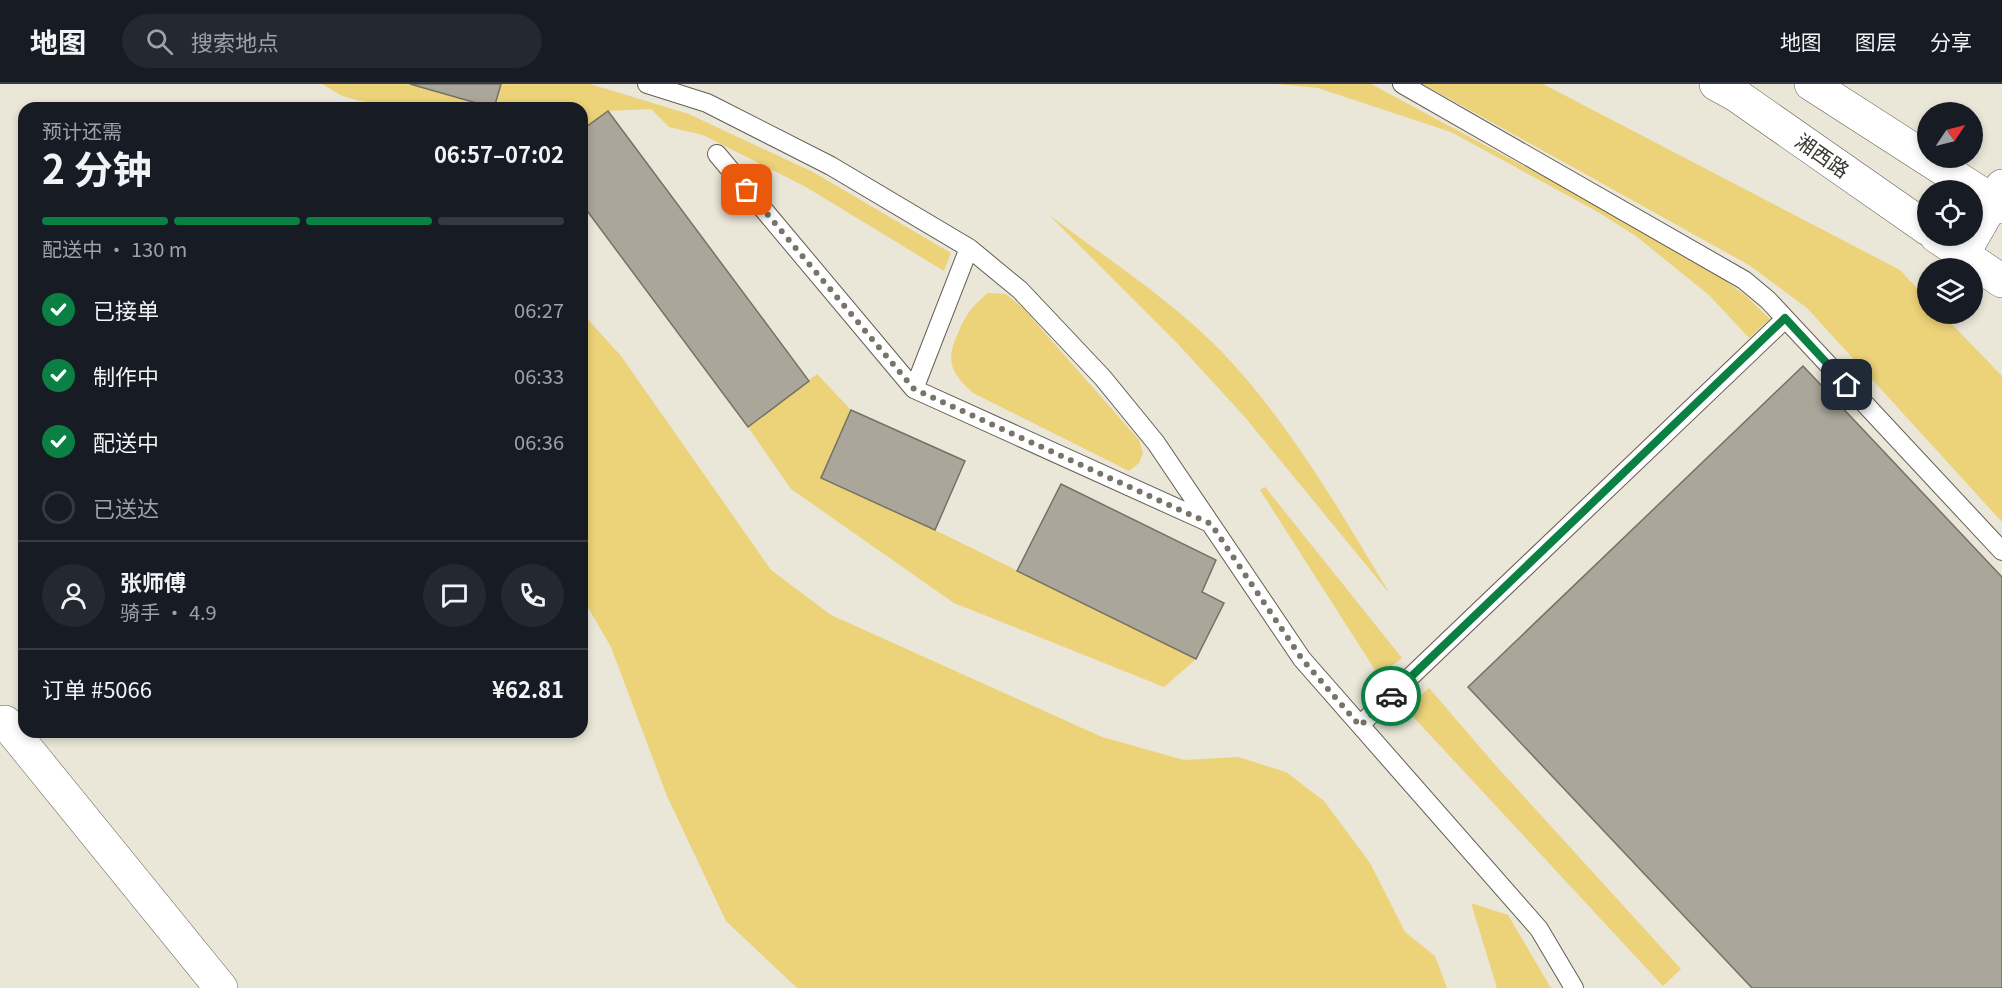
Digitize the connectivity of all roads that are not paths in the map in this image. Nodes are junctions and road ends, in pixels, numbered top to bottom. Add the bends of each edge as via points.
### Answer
1 (647, 84) edge
2 (1401, 84) edge
3 (1716, 84) edge
4 (1811, 84) edge
5 (717, 154) dead end
6 (1999, 198) edge
7 (1917, 221) edge
8 (1951, 246) edge
9 (969, 248) junction
10 (1963, 254) junction
11 (2002, 281) edge
12 (1785, 318) junction
13 (914, 389) junction
14 (1211, 524) junction
15 (2002, 551) edge
16 (4, 722) dead end
17 (1360, 726) junction
18 (221, 988) edge
19 (1574, 988) edge

1 - 9 lane via 707,103 831,166
2 - 12 lane via 1722,265 1744,279
3 - 7 street, 湘西路
4 - 6 street
5 - 13 lane
6 - 10 street
8 - 10 street
9 - 13 lane
9 - 14 lane via 1020,291 1103,378 1156,443
10 - 11 street
12 - 15 lane
12 - 17 lane
13 - 14 lane
14 - 17 lane via 1302,659
16 - 18 street
17 - 19 lane via 1539,929

